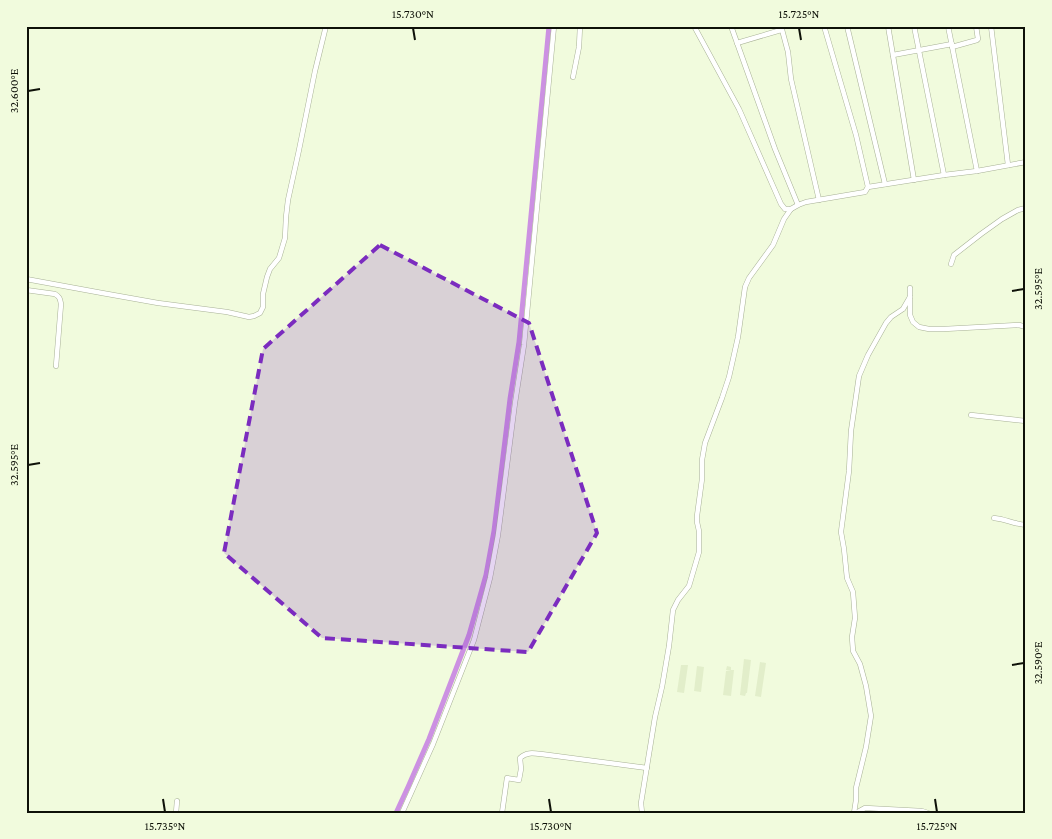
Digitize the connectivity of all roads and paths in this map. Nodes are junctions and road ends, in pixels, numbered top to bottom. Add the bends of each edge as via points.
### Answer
1 (326, 26) edge
2 (554, 26) edge
3 (580, 26) edge
4 (694, 26) edge
5 (731, 26) edge
6 (824, 26) edge
7 (847, 26) edge
8 (888, 26) edge
9 (914, 26) edge
10 (948, 26) edge
11 (976, 26) edge
12 (991, 26) edge
13 (781, 28) edge
14 (737, 43) junction
15 (952, 45) junction
16 (919, 50) junction
17 (893, 55) junction
18 (573, 77) dead end
19 (1026, 162) edge
20 (1008, 165) junction
21 (977, 171) junction
22 (944, 175) junction
23 (914, 180) junction
24 (885, 184) junction
25 (868, 187) junction
26 (819, 200) junction
27 (798, 204) junction
28 (1026, 208) edge
29 (791, 209) junction
30 (951, 264) dead end
31 (26, 279) edge
32 (910, 288) dead end
33 (26, 290) edge
34 (910, 297) junction
35 (1026, 327) edge
36 (56, 366) dead end
37 (971, 415) dead end
38 (1026, 421) edge
39 (994, 518) dead end
40 (1026, 525) edge
41 (647, 768) junction
42 (177, 801) dead end
43 (176, 813) edge
44 (402, 813) edge
45 (502, 813) edge
46 (642, 813) edge
47 (855, 813) edge
48 (928, 813) edge

1 - 31 street via 288,200 285,238 279,258 267,277 260,313 249,317
2 - 44 street via 524,345 490,578 474,640
3 - 18 street
4 - 29 street via 740,109 781,204 785,209
5 - 14 street
6 - 25 street
7 - 24 street
8 - 17 street
9 - 16 street
10 - 15 street
11 - 15 street via 977,40
12 - 20 street
13 - 14 street
13 - 26 street
14 - 27 street
15 - 16 street
15 - 21 street
16 - 17 street
16 - 22 street
17 - 23 street
19 - 20 street
20 - 21 street
21 - 22 street
22 - 23 street
23 - 24 street
24 - 25 street
25 - 26 street via 864,192
26 - 27 street
27 - 29 street
28 - 30 street via 981,234 954,256
29 - 41 street via 773,245 751,274 745,288 729,377 705,443 697,516 699,552 689,586 673,610
32 - 34 street
33 - 36 street via 56,294 60,299
34 - 35 street via 910,315 919,327
34 - 47 street via 903,309 886,323 868,355 859,376 851,431 841,532 847,578 853,592 853,651 860,664 871,716 856,788
37 - 38 street
39 - 40 street
41 - 45 street via 527,754 520,758 519,780 508,778
41 - 46 street
42 - 43 street
47 - 48 street via 865,808

